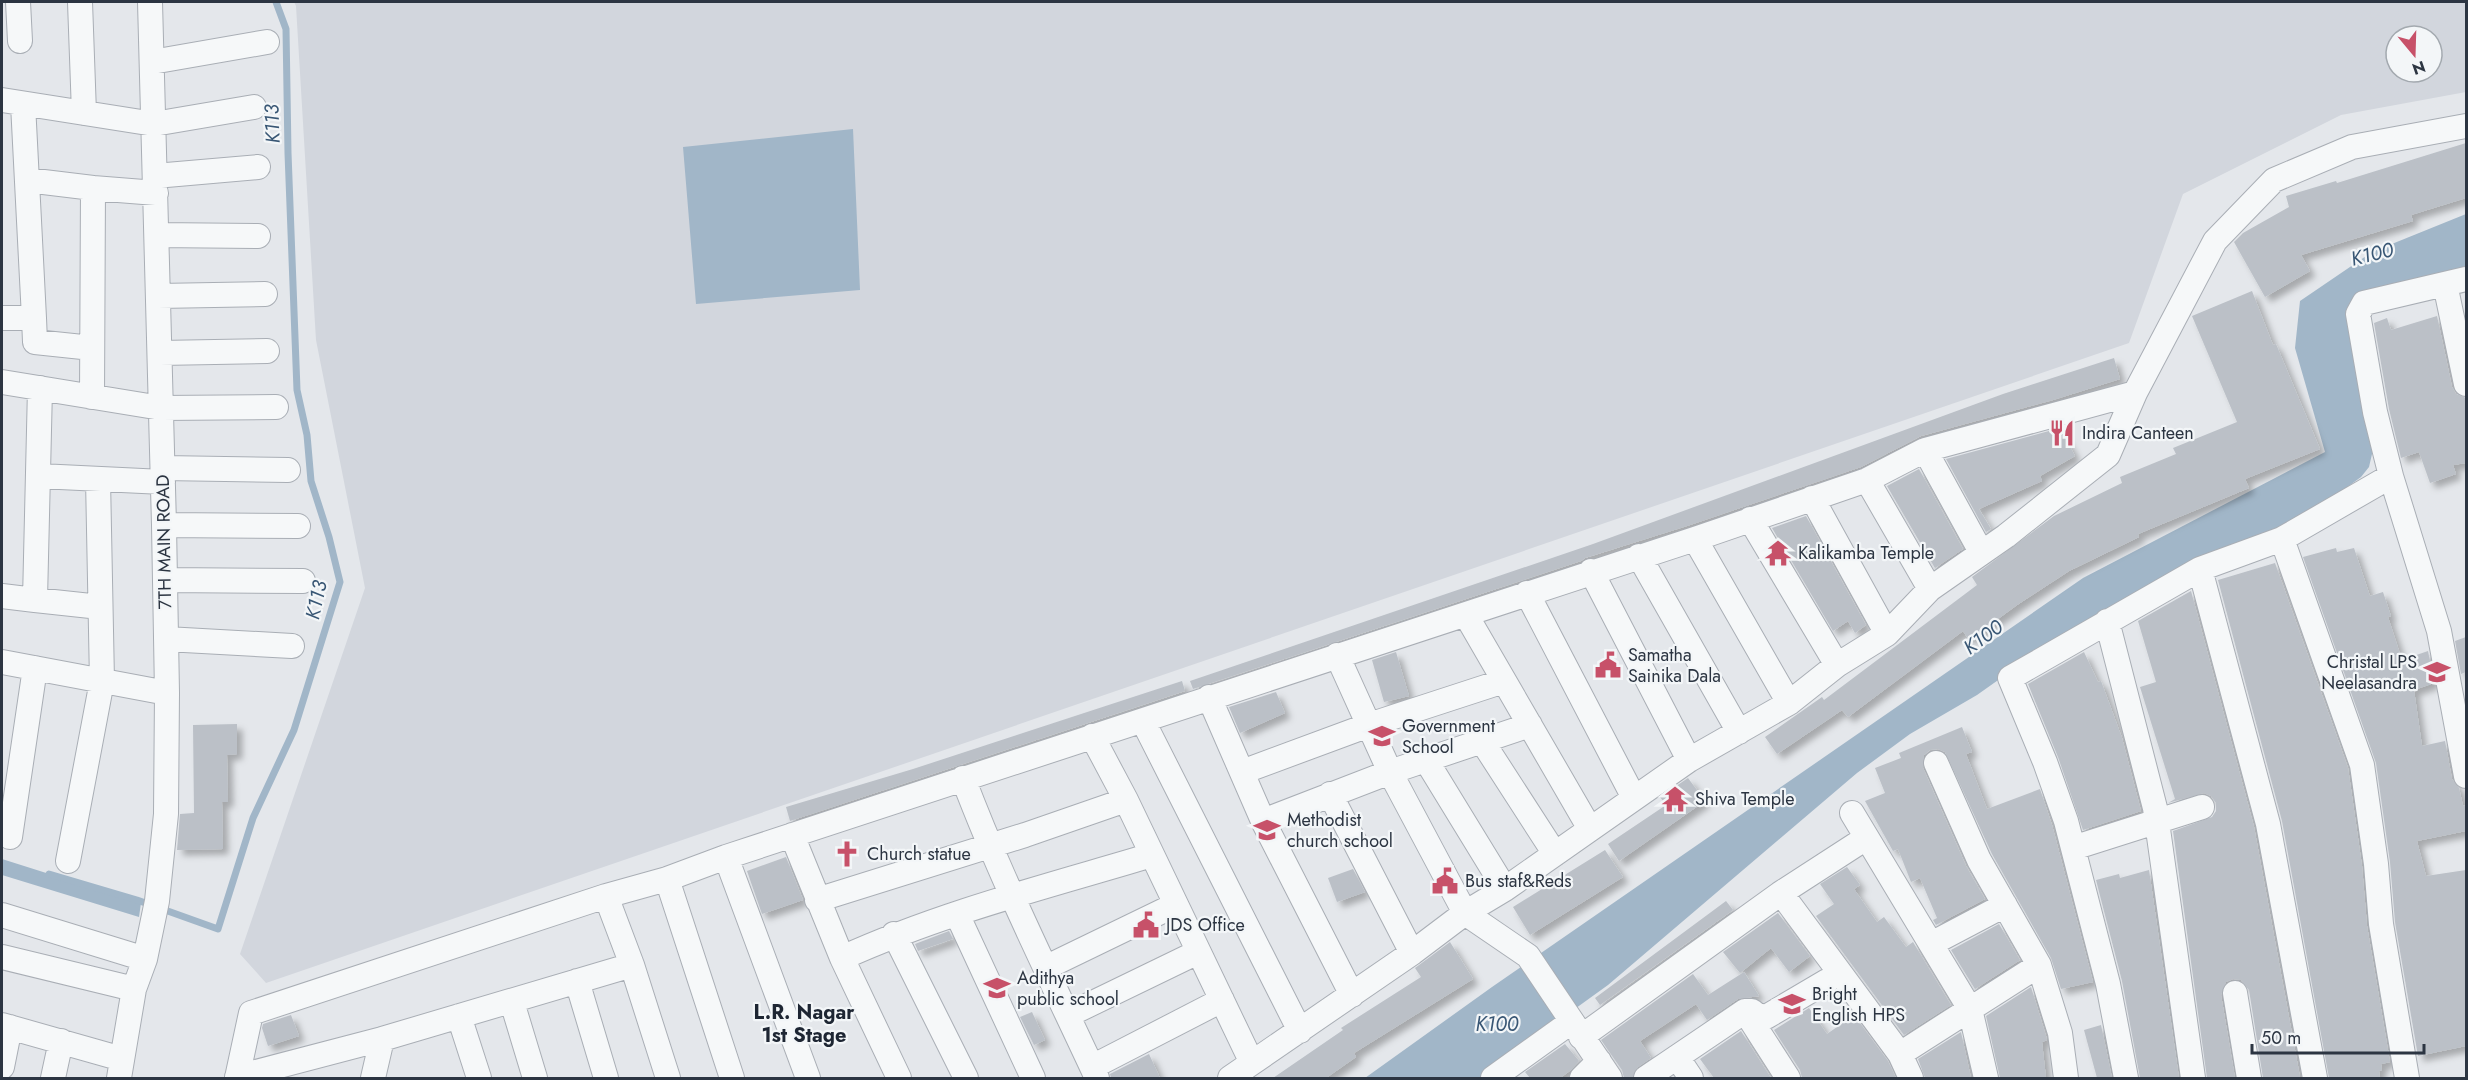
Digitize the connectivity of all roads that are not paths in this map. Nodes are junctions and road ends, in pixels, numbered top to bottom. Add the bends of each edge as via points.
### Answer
1 (18, 2) edge
2 (80, 2) edge
3 (150, 2) edge
4 (20, 40) dead end
5 (267, 42) dead end
6 (152, 62) junction
7 (12, 102) edge
8 (254, 107) dead end
9 (84, 113) junction
10 (153, 124) junction
11 (2466, 126) edge
12 (258, 167) dead end
13 (27, 180) junction
14 (155, 185) junction
15 (93, 188) junction
16 (157, 235) junction
17 (258, 236) dead end
18 (2456, 282) edge
19 (265, 294) dead end
20 (158, 296) junction
21 (2, 318) edge
22 (34, 318) junction
23 (92, 348) junction
24 (267, 351) dead end
25 (160, 353) junction
26 (2, 382) edge
27 (2466, 384) edge
28 (40, 388) junction
29 (2136, 393) junction
30 (92, 397) junction
31 (276, 407) dead end
32 (161, 408) junction
33 (1925, 450) junction
34 (288, 470) dead end
35 (163, 475) junction
36 (39, 476) junction
37 (2391, 476) junction
38 (98, 479) junction
39 (1867, 480) junction
40 (1812, 498) junction
41 (1750, 519) junction
42 (164, 525) junction
43 (298, 526) dead end
44 (1695, 539) junction
45 (2282, 539) junction
46 (1981, 552) junction
47 (1639, 556) junction
48 (2200, 569) junction
49 (1591, 571) junction
50 (165, 580) junction
51 (303, 581) dead end
52 (1930, 589) junction
53 (1527, 594) junction
54 (2, 596) edge
55 (35, 600) junction
56 (100, 607) junction
57 (1466, 615) junction
58 (2107, 621) junction
59 (1887, 634) junction
60 (166, 639) junction
61 (292, 646) dead end
62 (1337, 655) junction
63 (2, 662) edge
64 (1837, 665) junction
65 (35, 668) junction
66 (102, 681) junction
67 (1504, 681) junction
68 (167, 693) junction
69 (1209, 697) junction
70 (1790, 703) junction
71 (1143, 722) junction
72 (1369, 725) junction
73 (1530, 725) junction
74 (1739, 732) junction
75 (1092, 736) junction
76 (1482, 741) junction
77 (1426, 760) junction
78 (1689, 760) junction
79 (1936, 763) dead end
80 (1242, 772) junction
81 (1390, 772) junction
82 (2466, 776) edge
83 (963, 778) junction
84 (1330, 794) junction
85 (1634, 798) junction
86 (1126, 800) junction
87 (2202, 807) dead end
88 (1852, 813) dead end
89 (1263, 821) junction
90 (2157, 822) junction
91 (1590, 829) junction
92 (792, 835) junction
93 (10, 837) dead end
94 (1866, 838) junction
95 (988, 846) junction
96 (2073, 848) junction
97 (1555, 854) junction
98 (1152, 855) junction
99 (726, 856) junction
100 (68, 861) dead end
101 (667, 879) junction
102 (1505, 889) junction
103 (1781, 893) junction
104 (606, 896) junction
105 (1011, 897) junction
106 (817, 900) junction
107 (1175, 905) junction
108 (2005, 905) junction
109 (1465, 913) junction
110 (957, 914) junction
111 (2, 915) edge
112 (894, 934) junction
113 (1932, 944) junction
114 (1198, 952) junction
115 (1412, 953) junction
116 (2, 957) edge
117 (145, 958) junction
118 (842, 958) junction
119 (632, 965) junction
120 (2039, 965) junction
121 (1047, 967) junction
122 (577, 981) junction
123 (1827, 981) dead end
124 (134, 989) junction
125 (2235, 993) dead end
126 (1352, 995) junction
127 (1221, 1000) junction
128 (512, 1002) junction
129 (1970, 1009) junction
130 (1745, 1011) junction
131 (1068, 1015) junction
132 (459, 1016) junction
133 (6, 1026) edge
134 (1576, 1029) junction
135 (1300, 1031) junction
136 (382, 1039) junction
137 (61, 1041) junction
138 (1900, 1054) junction
139 (1677, 1057) junction
140 (1252, 1063) junction
141 (2, 1067) edge
142 (309, 1068) edge
143 (121, 1069) edge
144 (1604, 1070) edge
145 (1094, 1073) edge
146 (53, 1078) edge
147 (237, 1078) edge
148 (373, 1078) edge
149 (479, 1078) edge
150 (535, 1078) edge
151 (606, 1078) edge
152 (668, 1078) edge
153 (732, 1078) edge
154 (808, 1078) edge
155 (899, 1078) edge
156 (966, 1078) edge
157 (1033, 1078) edge
158 (1230, 1078) edge
159 (1493, 1078) edge
160 (1582, 1078) edge
161 (1646, 1078) edge
162 (1690, 1078) edge
163 (1788, 1078) edge
164 (1911, 1078) edge
165 (1986, 1078) edge
166 (2066, 1078) edge
167 (2126, 1078) edge
168 (2193, 1078) edge
169 (2248, 1078) edge
170 (2315, 1078) edge
171 (2407, 1078) edge

1 - 4 street
2 - 9 street
3 - 6 street, 7TH MAIN ROAD
5 - 6 street
6 - 10 street, 7TH MAIN ROAD
7 - 9 street
7 - 13 street
8 - 10 street
9 - 10 street
10 - 14 street, 7TH MAIN ROAD
11 - 29 street via 2352,147 2274,180 2215,241
12 - 14 street
13 - 15 street
13 - 22 street
14 - 15 street
14 - 16 street, 7TH MAIN ROAD
15 - 23 street
16 - 17 street
16 - 20 street, 7TH MAIN ROAD
18 - 27 street
18 - 37 street via 2364,303 2358,314
19 - 20 street
20 - 25 street, 7TH MAIN ROAD
21 - 22 street
22 - 23 street via 35,342
23 - 30 street
24 - 25 street
25 - 32 street, 7TH MAIN ROAD
26 - 28 street
28 - 30 street
28 - 36 street
29 - 33 street
29 - 46 street via 2108,455
30 - 32 street
31 - 32 street
32 - 35 street, 7TH MAIN ROAD
33 - 39 street
33 - 46 street
34 - 35 street
35 - 38 street
35 - 42 street, 7TH MAIN ROAD
36 - 38 street
36 - 55 street
37 - 45 street
37 - 82 street via 2439,631
38 - 56 street
39 - 40 street
39 - 52 street
40 - 41 street
40 - 59 street
41 - 44 street
41 - 64 street
42 - 43 street
42 - 50 street, 7TH MAIN ROAD
44 - 47 street
44 - 70 street
45 - 48 street
45 - 171 street via 2362,765 2381,924
46 - 52 street
47 - 49 street
47 - 74 street
48 - 58 street
48 - 170 street via 2268,824
49 - 53 street
49 - 78 street
50 - 51 street
50 - 60 street, 7TH MAIN ROAD
52 - 59 street
53 - 57 street
53 - 85 street
54 - 55 street
55 - 56 street
56 - 66 street
57 - 62 street
57 - 67 street
58 - 90 street
58 - 96 street via 2010,678 2045,762
59 - 64 street
60 - 61 street
60 - 68 street, 7TH MAIN ROAD
62 - 69 street
62 - 72 street
63 - 65 street
64 - 70 street
65 - 66 street
65 - 93 street
66 - 68 street
66 - 100 street
67 - 72 street
67 - 73 street
68 - 117 street, 7TH MAIN ROAD via 165,814
69 - 71 street
69 - 80 street
70 - 74 street
71 - 75 street
71 - 135 street
72 - 80 street
72 - 81 street
73 - 76 street
73 - 91 street
74 - 78 street
75 - 83 street
75 - 86 street
76 - 77 street
76 - 97 street
77 - 81 street
77 - 102 street
78 - 85 street
79 - 108 street via 1978,860
80 - 89 street
81 - 84 street
81 - 109 street
83 - 92 street
83 - 95 street
84 - 89 street
84 - 115 street
85 - 91 street
86 - 95 street
86 - 98 street
87 - 90 street
88 - 94 street
89 - 126 street
90 - 96 street
90 - 168 street
91 - 97 street
92 - 99 street
92 - 106 street
94 - 103 street
94 - 113 street
95 - 105 street
95 - 106 street
96 - 167 street via 2108,984
97 - 102 street
98 - 105 street
98 - 107 street
99 - 101 street
99 - 154 street
101 - 104 street
101 - 153 street
102 - 109 street
103 - 134 street
103 - 138 street
104 - 119 street
104 - 147 street via 251,1013
105 - 110 street
105 - 121 street
106 - 118 street
107 - 114 street
107 - 121 street
108 - 113 street
108 - 120 street
109 - 115 street
109 - 134 street via 1528,956
110 - 112 street
110 - 157 street
111 - 117 street
112 - 118 street
112 - 156 street
113 - 129 street
114 - 127 street
114 - 131 street
115 - 126 street
116 - 124 street
117 - 124 street, 7TH MAIN ROAD
118 - 155 street
119 - 122 street
119 - 152 street
120 - 129 street
120 - 166 street via 2060,1033
121 - 131 street
122 - 128 street
122 - 151 street
123 - 130 street via 1767,1017
124 - 143 street, 7TH MAIN ROAD
125 - 169 street
126 - 135 street
127 - 140 street
127 - 145 street
128 - 132 street
128 - 150 street
129 - 138 street
129 - 165 street
130 - 139 street
130 - 163 street
131 - 145 street
132 - 136 street
132 - 149 street
133 - 137 street
133 - 141 street
134 - 144 street
134 - 159 street
135 - 140 street
136 - 142 street
136 - 148 street
137 - 143 street
137 - 146 street
138 - 164 street
139 - 161 street
139 - 162 street
140 - 158 street
142 - 147 street
144 - 160 street

